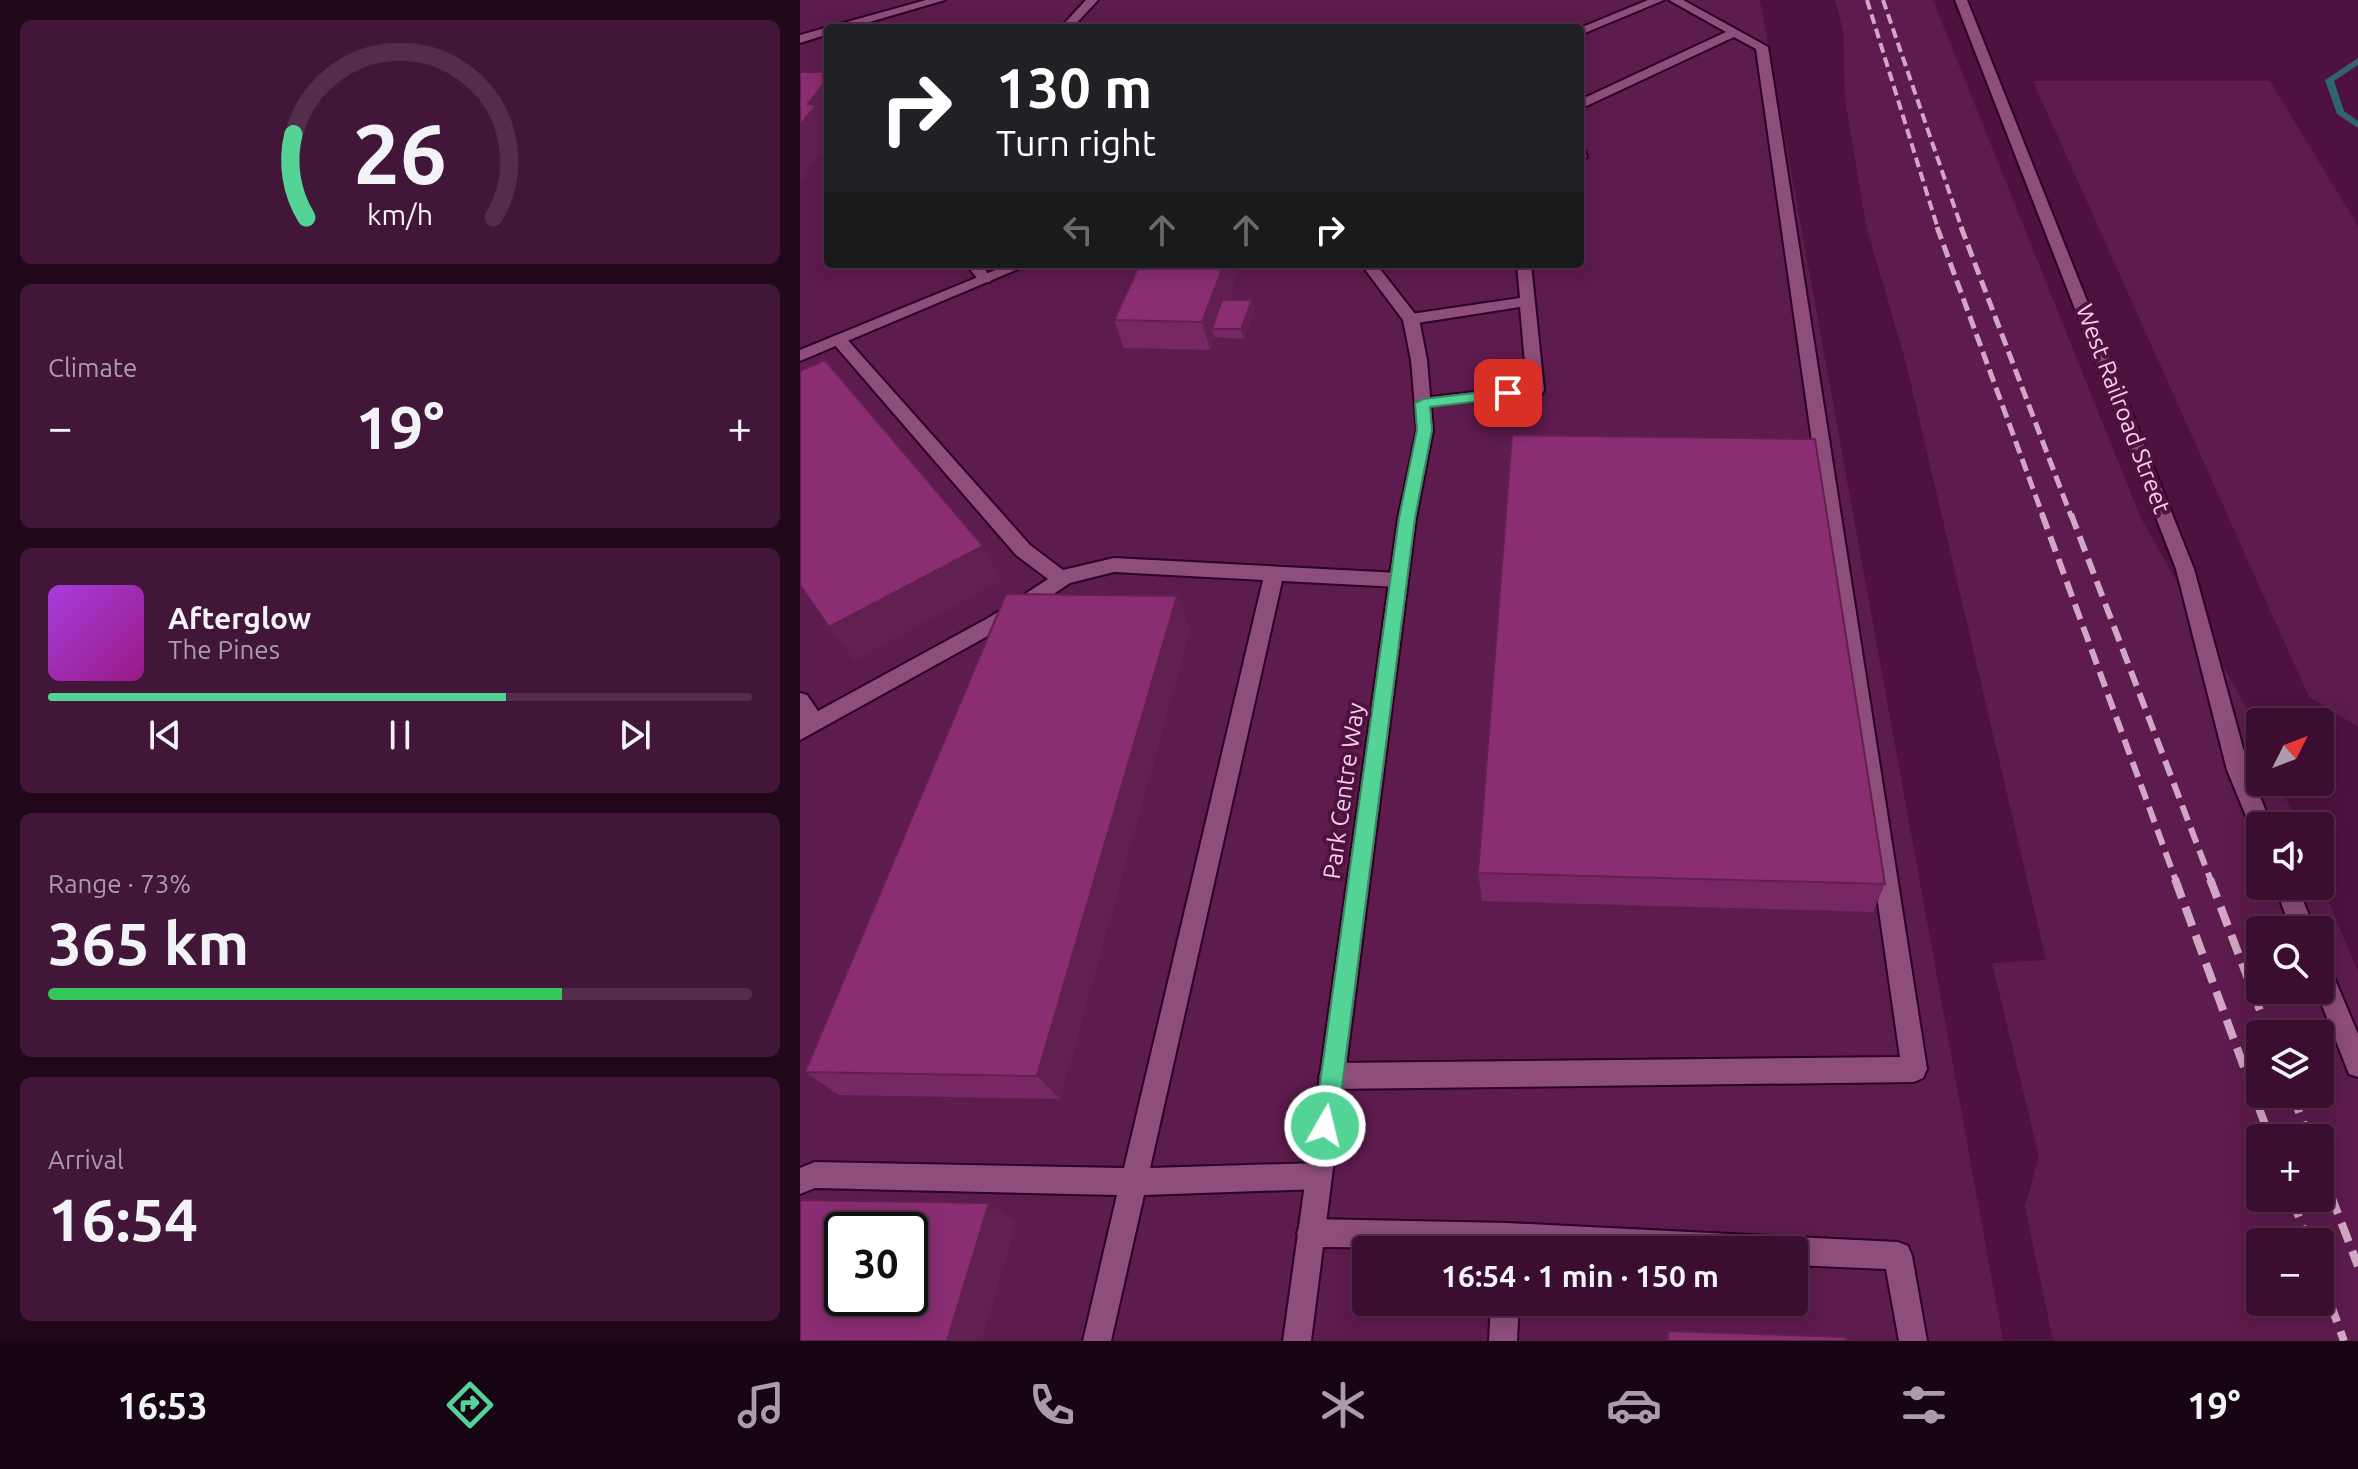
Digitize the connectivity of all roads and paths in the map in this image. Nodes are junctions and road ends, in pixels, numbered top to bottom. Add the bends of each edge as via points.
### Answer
1 (939, 0) edge
2 (1092, 0) edge
3 (1658, 0) edge
4 (1675, 0) edge
5 (1961, 0) edge
6 (851, 24) edge
7 (1070, 24) edge
8 (1584, 30) edge
9 (824, 31) edge
10 (1735, 32) junction
11 (800, 39) edge
12 (1584, 103) edge
13 (976, 268) edge
14 (1013, 268) edge
15 (1371, 268) edge
16 (1524, 268) edge
17 (985, 279) junction
18 (1527, 301) junction
19 (1411, 319) junction
20 (839, 340) junction
21 (800, 356) edge
22 (1423, 403) junction
23 (1274, 573) junction
24 (1061, 579) junction
25 (1399, 580) junction
26 (800, 701) edge
27 (807, 727) edge
28 (2255, 812) edge
29 (2333, 1004) edge
30 (2358, 1065) edge
31 (1332, 1076) junction
32 (1318, 1176) junction
33 (800, 1181) edge
34 (1134, 1182) junction
35 (1311, 1233) junction
36 (1370, 1236) edge
37 (1808, 1252) edge
38 (1504, 1316) edge
39 (1097, 1341) edge
40 (1297, 1341) edge
41 (1503, 1341) edge
42 (1913, 1341) edge

1 - 6 street
2 - 7 street
3 - 8 street
4 - 10 street
5 - 28 street, West Railroad Street via 2185,569 2238,770
9 - 11 street
10 - 12 street
10 - 31 street via 1762,47 1914,1069
13 - 17 street
14 - 17 street
15 - 19 street, Park Centre Way
16 - 18 street
17 - 20 street
18 - 19 street
18 - 22 street via 1536,390
19 - 22 street, Park Centre Way
20 - 21 street
20 - 24 street via 1023,550
22 - 25 street, Park Centre Way via 1425,430
23 - 24 street via 1114,565
23 - 25 street
23 - 34 street
24 - 27 street via 997,622
25 - 31 street, Park Centre Way
26 - 27 street
29 - 30 street
31 - 32 street, Park Centre Way
32 - 34 street
32 - 35 street, Park Centre Way
33 - 34 street via 815,1175
34 - 39 street
35 - 36 street
35 - 40 street, Park Centre Way
37 - 42 street via 1898,1256
38 - 41 street

